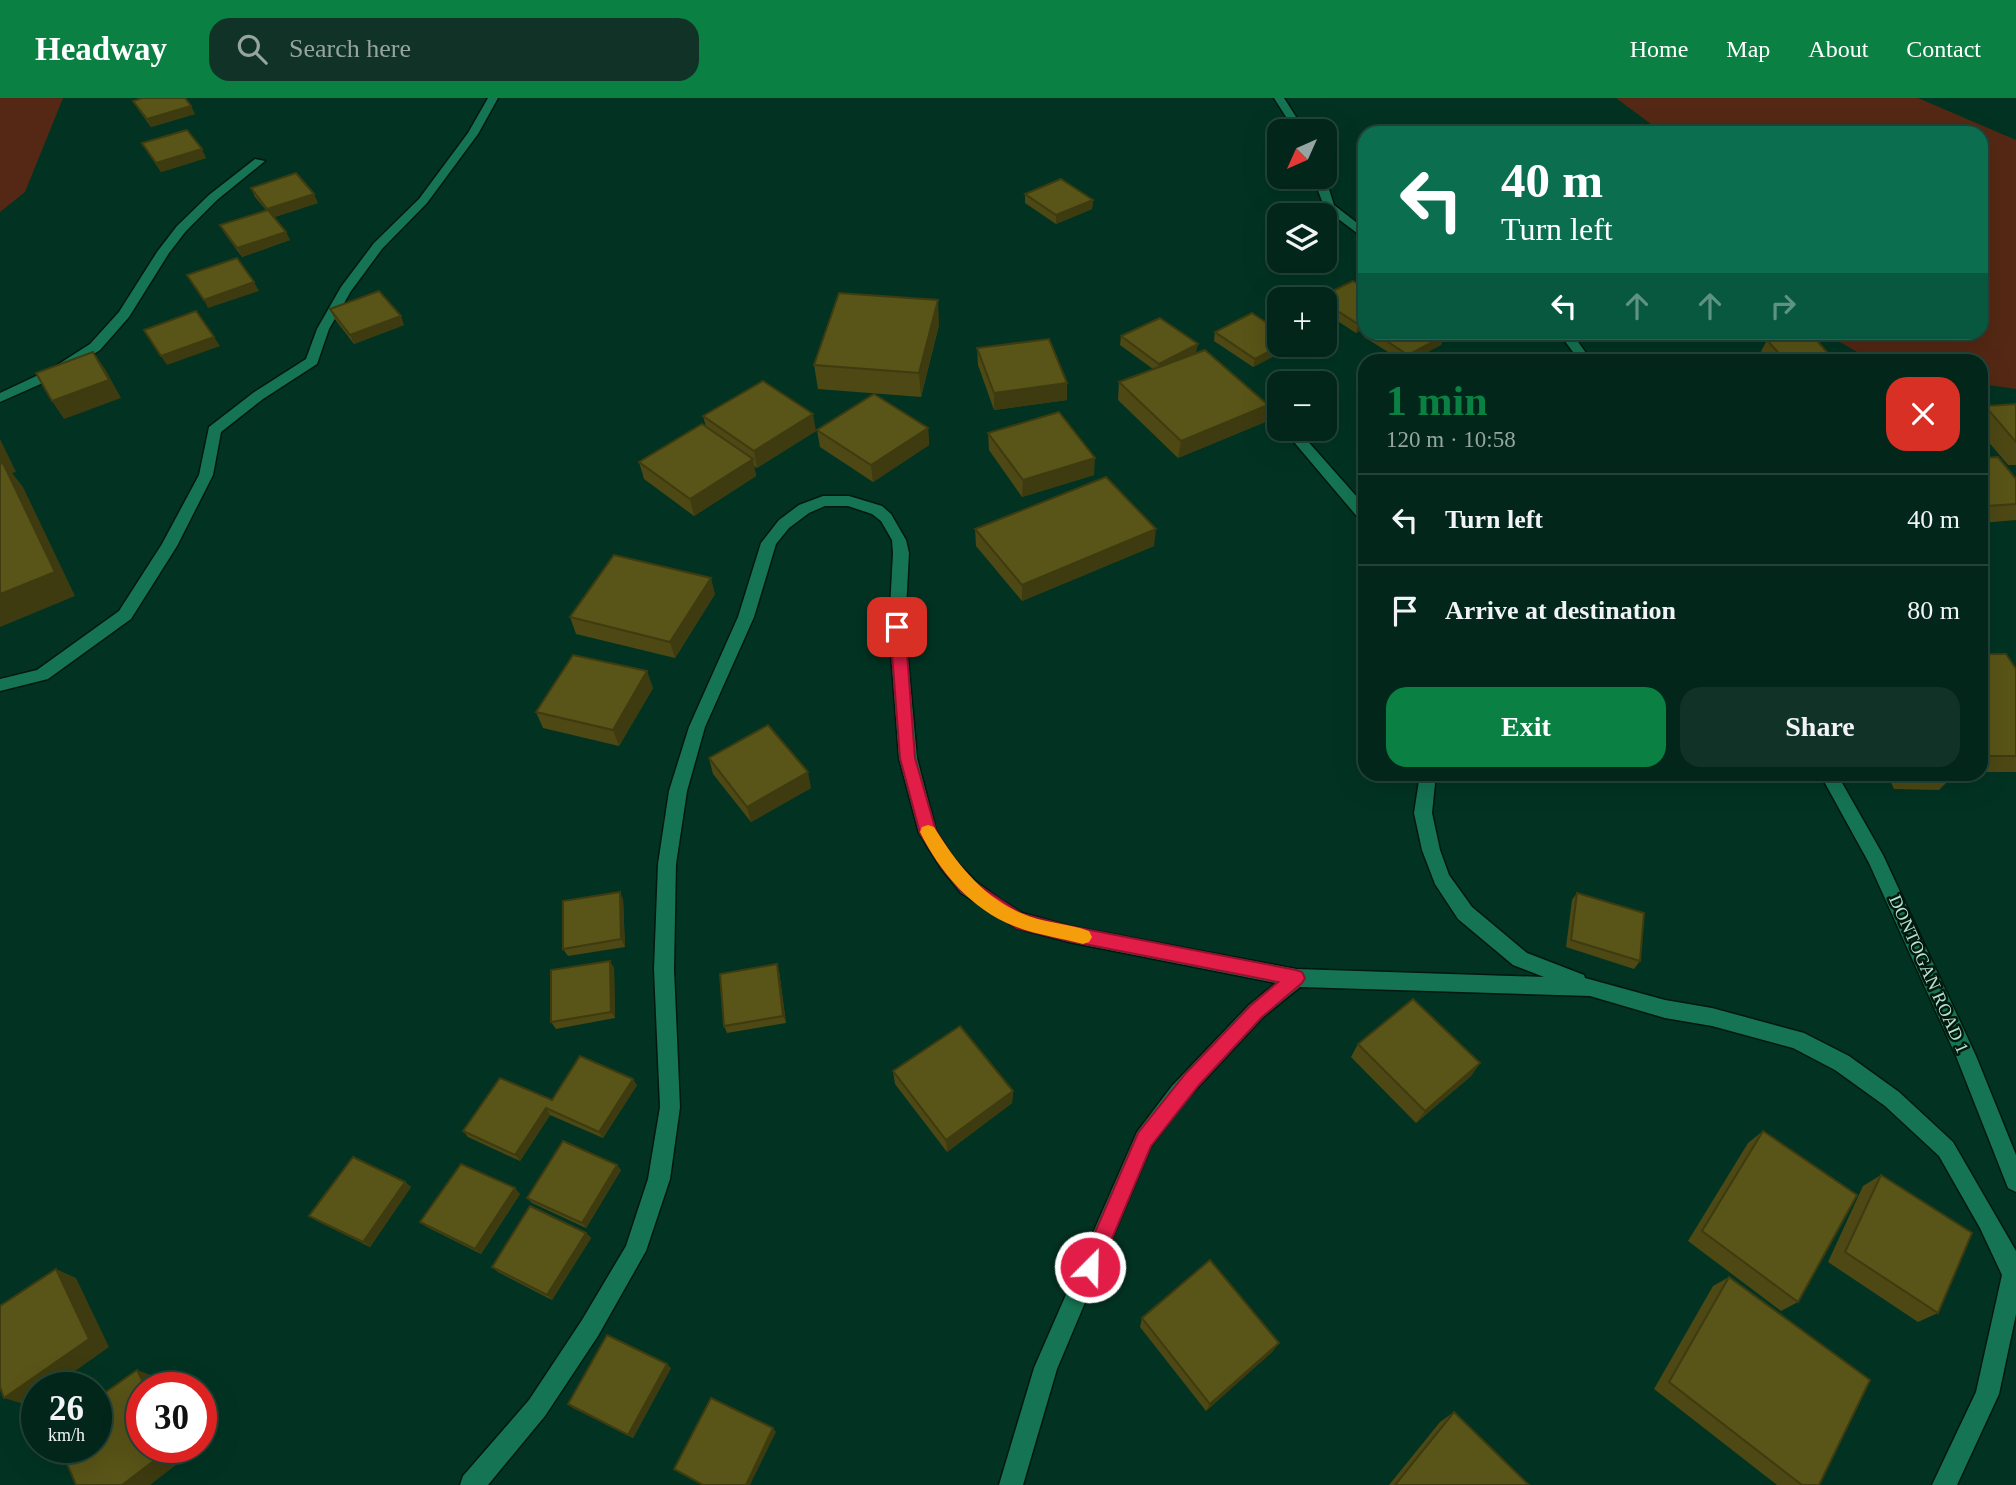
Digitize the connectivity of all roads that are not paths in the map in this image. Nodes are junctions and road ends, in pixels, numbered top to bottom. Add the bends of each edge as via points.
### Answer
1 (493, 98) edge
2 (1279, 98) edge
3 (1292, 119) edge
4 (259, 161) dead end
5 (1323, 189) edge
6 (1358, 230) edge
7 (0, 398) edge
8 (1300, 441) edge
9 (1358, 508) edge
10 (0, 685) edge
11 (1427, 781) edge
12 (1832, 781) edge
13 (1296, 978) junction
14 (1590, 986) junction
15 (2016, 1181) edge
16 (2014, 1267) edge
17 (472, 1485) edge
18 (1011, 1485) edge
19 (1944, 1485) edge

1 - 10 street via 424,201 378,246 345,290 323,329 312,361 214,430 206,475 169,546 125,615 42,675
2 - 3 street
4 - 7 street via 207,202 172,240 129,306 92,349
5 - 6 street via 1329,207
8 - 9 street
11 - 14 street via 1423,813 1431,850 1441,877 1465,913 1520,959
12 - 15 street, DONTOGAN ROAD 1 via 1877,860 1966,1056
13 - 14 street
13 - 17 street via 1017,920 968,887 928,833 908,758 897,627 899,540 886,518 860,503 822,501 804,509 769,543 746,617 697,727 677,790 667,864 664,969 670,1107 659,1179 635,1251 537,1408
13 - 18 street via 1256,1011 1144,1139 1046,1368
14 - 16 street via 1797,1040 1842,1063 1892,1099 1946,1149
16 - 19 street via 1987,1394

